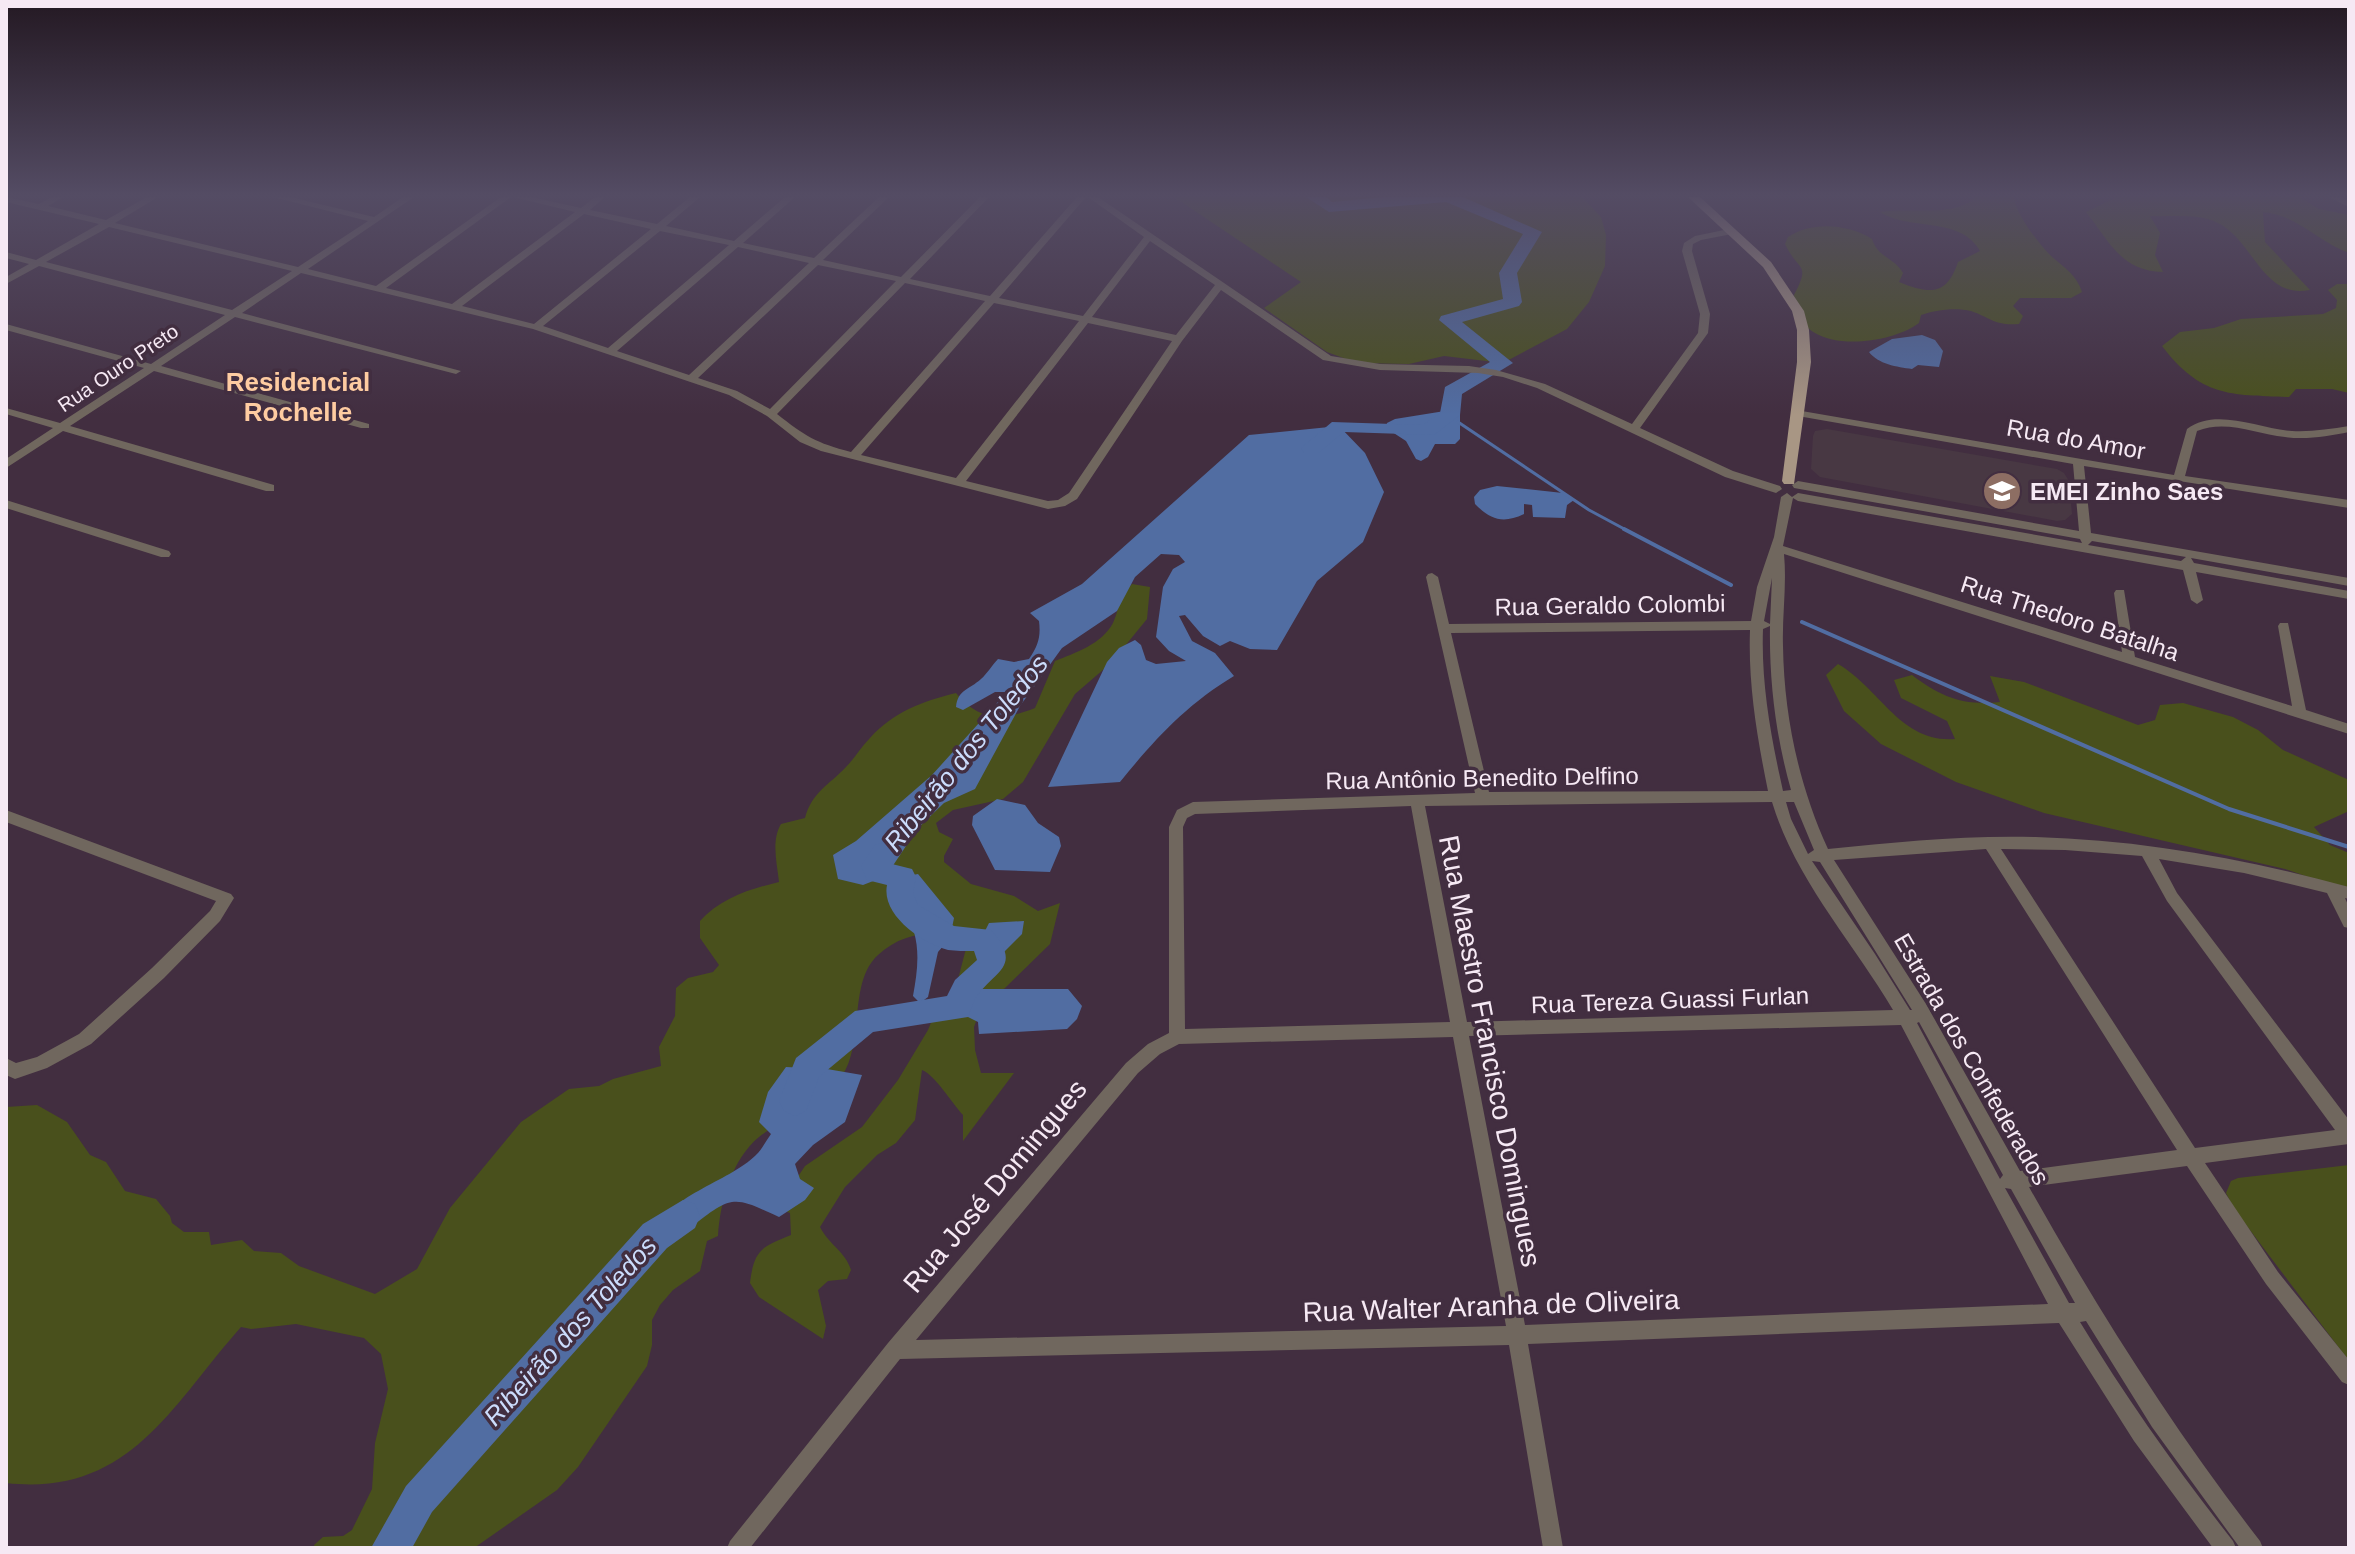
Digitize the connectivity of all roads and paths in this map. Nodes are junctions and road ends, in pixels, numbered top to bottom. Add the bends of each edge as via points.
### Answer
1 (26, 270) edge
2 (62, 270) edge
3 (301, 270) joint
4 (405, 270) edge
5 (504, 270) edge
6 (606, 270) edge
7 (706, 270) edge
8 (808, 270) edge
9 (855, 270) edge
10 (912, 270) edge
11 (1018, 270) edge
12 (1123, 270) edge
13 (1197, 270) edge
14 (1692, 270) edge
15 (1770, 270) edge
16 (902, 280) junction
17 (6, 281) edge
18 (1220, 285) junction
19 (378, 289) junction
20 (992, 299) junction
21 (454, 307) junction
22 (230, 314) junction
23 (1084, 318) junction
24 (6, 327) edge
25 (536, 327) junction
26 (1178, 339) junction
27 (610, 351) junction
28 (153, 367) junction
29 (456, 371) dead end
30 (692, 378) junction
31 (6, 411) edge
32 (1796, 413) junction
33 (771, 414) junction
34 (365, 426) dead end
35 (61, 427) junction
36 (2349, 429) edge
37 (1633, 430) junction
38 (854, 456) junction
39 (2078, 462) junction
40 (6, 464) edge
41 (2179, 479) junction
42 (958, 483) junction
43 (270, 488) dead end
44 (1790, 490) junction
45 (6, 504) edge
46 (2349, 504) edge
47 (2086, 541) junction
48 (1777, 548) junction
49 (165, 554) dead end
50 (2186, 559) junction
51 (1432, 577) dead end
52 (2120, 593) dead end
53 (2348, 594) edge
54 (2197, 600) dead end
55 (1757, 624) junction
56 (1776, 626) junction
57 (2284, 626) dead end
58 (1445, 629) junction
59 (2129, 659) junction
60 (2300, 714) junction
61 (2349, 729) edge
62 (1777, 796) junction
63 (1800, 796) junction
64 (1483, 798) junction
65 (1417, 800) junction
66 (6, 816) edge
67 (1990, 843) junction
68 (2147, 851) junction
69 (1823, 855) junction
70 (1804, 857) junction
71 (2332, 888) junction
72 (2349, 893) edge
73 (2349, 922) edge
74 (1924, 1016) junction
75 (1904, 1018) junction
76 (1460, 1030) junction
77 (1177, 1037) junction
78 (6, 1066) edge
79 (2349, 1135) edge
80 (2191, 1158) junction
81 (2015, 1180) junction
82 (1994, 1183) junction
83 (2089, 1312) junction
84 (2064, 1314) junction
85 (1517, 1335) junction
86 (895, 1350) junction
87 (2349, 1375) edge
88 (737, 1548) edge
89 (1553, 1548) edge
90 (2226, 1548) edge
91 (2253, 1548) edge

1 - 17 street
2 - 22 street
3 - 19 street
3 - 22 street, Rua Ouro Preto
4 - 19 street
5 - 21 street
6 - 25 street
7 - 27 street
8 - 30 street
9 - 16 street
10 - 16 street
11 - 20 street
12 - 23 street
13 - 18 street
14 - 37 street via 1705,314 1703,333
15 - 32 main road via 1798,311 1805,349
16 - 20 street
16 - 33 street
18 - 26 street
18 - 37 street via 1327,358 1357,367 1471,369 1517,378
19 - 21 street
20 - 23 street
20 - 38 street
21 - 25 street
22 - 28 street, Rua Ouro Preto
22 - 29 street
23 - 26 street
23 - 42 street
24 - 28 street
25 - 27 street
26 - 42 street via 1073,496 1048,505
27 - 30 street
28 - 34 street
28 - 35 street, Rua Ouro Preto
30 - 33 street
31 - 35 street
32 - 39 street, Rua do Amor
32 - 44 main road
33 - 38 street via 804,440
35 - 40 street, Rua Ouro Preto
35 - 43 street
36 - 41 street via 2288,434 2200,424 2192,429
37 - 44 street via 1729,474
38 - 42 street
39 - 41 street, Rua do Amor
39 - 47 street
41 - 46 street, Rua do Amor
44 - 47 street
44 - 48 street, Estrada dos Confederados
45 - 49 street
47 - 50 street
48 - 55 street, Estrada dos Confederados via 1768,566
48 - 56 street, Estrada dos Confederados
48 - 59 street, Rua Thedoro Batalha
50 - 53 street
50 - 54 street
51 - 58 street
52 - 59 street
55 - 56 street, Rua Geraldo Colombi
55 - 58 street, Rua Geraldo Colombi
55 - 62 street, Estrada dos Confederados via 1758,674
56 - 63 street, Estrada dos Confederados via 1777,674
57 - 60 street
58 - 64 street
59 - 60 street, Rua Thedoro Batalha
60 - 61 street, Rua Thedoro Batalha
62 - 63 street, Rua Antônio Benedito Delfino
62 - 64 street, Rua Antônio Benedito Delfino
62 - 70 street, Estrada dos Confederados
63 - 69 street, Estrada dos Confederados
64 - 65 street, Rua Antônio Benedito Delfino
65 - 76 street, Rua Maestro Francisco Domingues
65 - 77 street, Rua Antônio Benedito Delfino via 1193,808 1182,814 1176,827
66 - 78 street via 226,898 215,916 85,1039 41,1063 15,1071
67 - 68 street
67 - 69 street
67 - 80 street
68 - 71 street
68 - 79 street via 2172,897
69 - 70 street
69 - 74 street, Estrada dos Confederados
70 - 75 street, Estrada dos Confederados
71 - 72 street
71 - 73 street
74 - 75 street, Rua Tereza Guassi Furlan
74 - 81 street, Estrada dos Confederados
75 - 76 street, Rua Tereza Guassi Furlan
75 - 82 street, Estrada dos Confederados
76 - 77 street, Rua Tereza Guassi Furlan
76 - 85 street, Rua Maestro Francisco Domingues
77 - 86 street, Rua José Domingues via 1132,1068
79 - 80 street
80 - 81 street
80 - 87 street via 2272,1278
81 - 82 street
81 - 83 street, Estrada dos Confederados
82 - 84 street, Estrada dos Confederados
83 - 84 street, Rua Walter Aranha de Oliveira
83 - 91 street, Estrada dos Confederados via 2209,1494
84 - 85 street, Rua Walter Aranha de Oliveira
84 - 90 street, Estrada dos Confederados via 2120,1402
85 - 86 street, Rua Walter Aranha de Oliveira
85 - 89 street, Rua Maestro Francisco Domingues
86 - 88 street, Rua José Domingues

